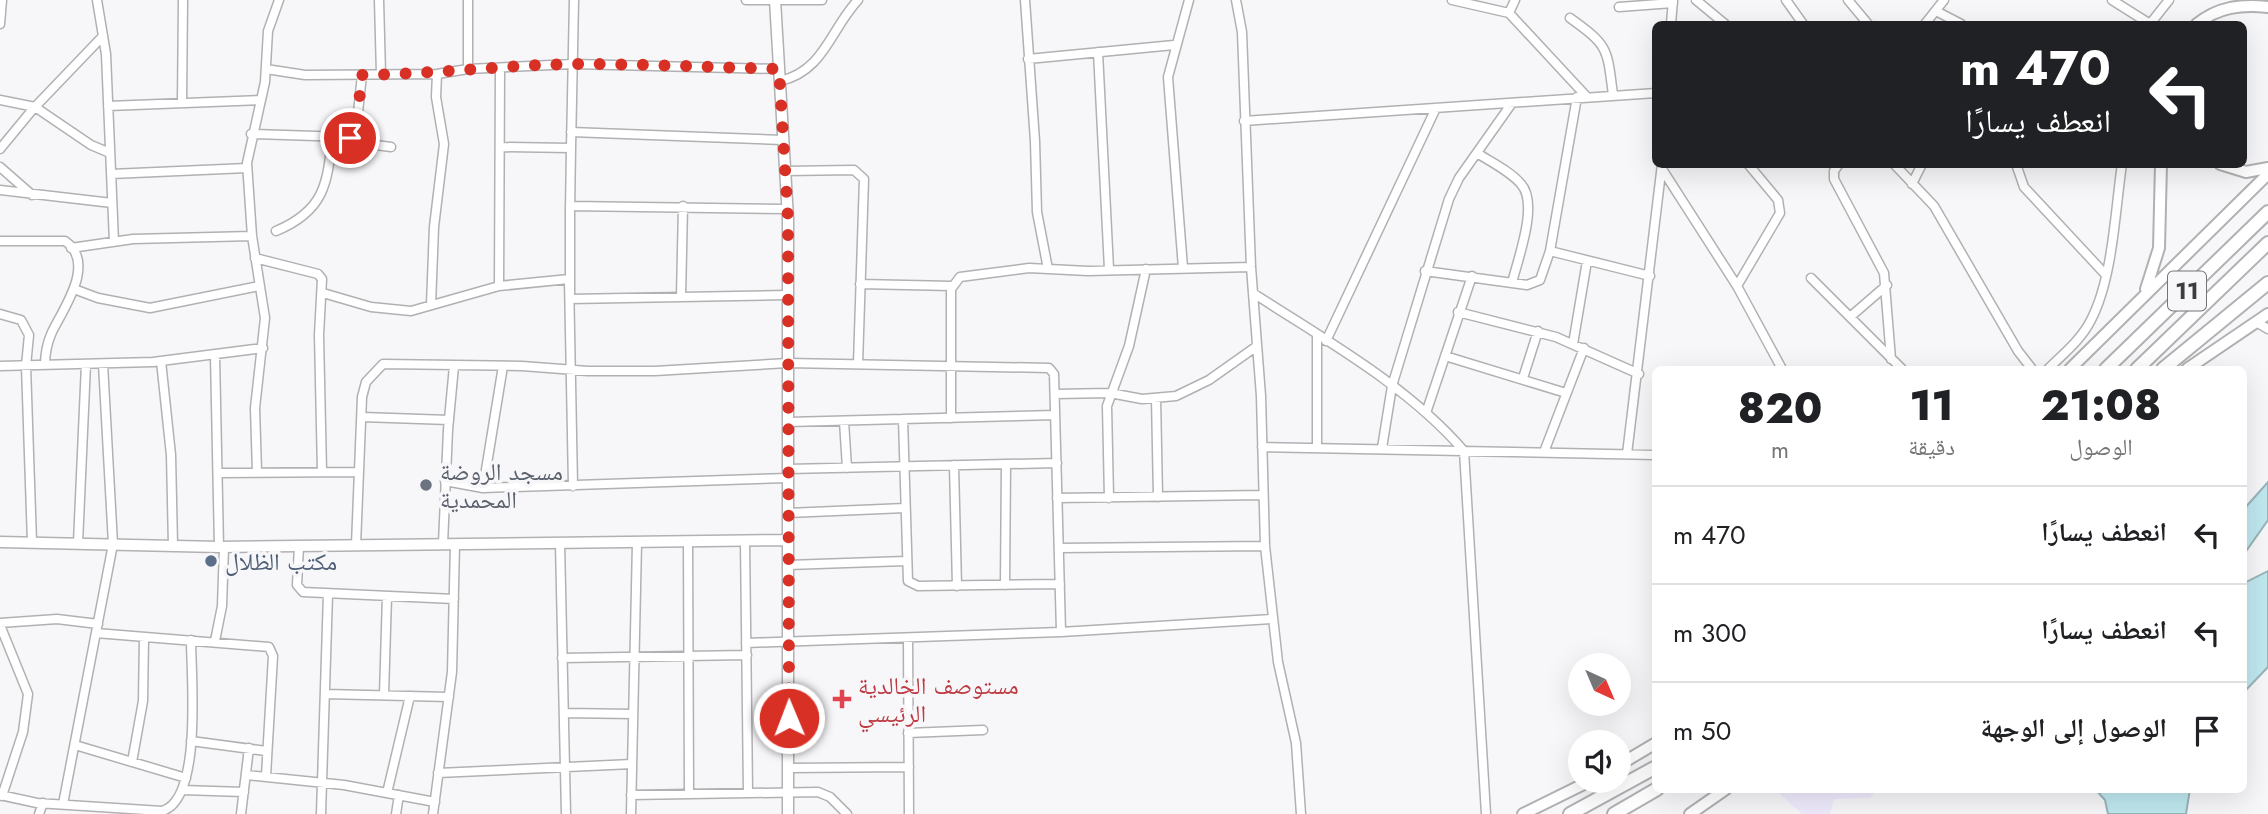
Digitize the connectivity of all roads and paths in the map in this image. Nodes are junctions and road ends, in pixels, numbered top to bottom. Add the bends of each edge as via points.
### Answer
1 (2, 0) edge
2 (97, 0) edge
3 (183, 0) edge
4 (279, 0) edge
5 (379, 0) edge
6 (468, 0) edge
7 (574, 0) edge
8 (746, 0) edge
9 (822, 0) edge
10 (858, 0) edge
11 (1025, 0) edge
12 (1189, 0) edge
13 (1237, 0) edge
14 (1452, 0) edge
15 (1515, 0) edge
16 (1696, 0) edge
17 (1786, 0) edge
18 (1848, 0) edge
19 (1944, 0) edge
20 (2112, 0) edge
21 (2169, 0) edge
22 (775, 1) edge
23 (1673, 2) edge
24 (1619, 6) dead end
25 (2268, 7) edge
26 (1936, 10) junction
27 (1509, 13) junction
28 (1570, 19) dead end
29 (1671, 21) edge
30 (1721, 21) edge
31 (1801, 21) edge
32 (1866, 21) edge
33 (1927, 21) edge
34 (1956, 21) edge
35 (2145, 21) edge
36 (2152, 21) edge
37 (2202, 21) edge
38 (0, 24) edge
39 (103, 36) junction
40 (1174, 46) junction
41 (1098, 52) junction
42 (1028, 59) junction
43 (573, 64) junction
44 (266, 69) junction
45 (468, 69) junction
46 (500, 69) junction
47 (779, 69) junction
48 (381, 74) junction
49 (437, 74) junction
50 (362, 75) junction
51 (780, 81) junction
52 (1652, 93) edge
53 (1613, 95) junction
54 (1577, 97) junction
55 (1587, 97) junction
56 (0, 100) edge
57 (261, 100) junction
58 (181, 103) junction
59 (1512, 103) junction
60 (108, 106) junction
61 (35, 107) junction
62 (1436, 108) junction
63 (1244, 121) junction
64 (571, 132) junction
65 (251, 134) junction
66 (332, 136) junction
67 (350, 138) junction
68 (783, 140) junction
69 (391, 147) dead end
70 (500, 147) junction
71 (571, 148) junction
72 (0, 149) edge
73 (110, 153) junction
74 (1477, 153) junction
75 (0, 167) edge
76 (247, 168) junction
77 (1662, 168) edge
78 (1663, 168) edge
79 (1751, 168) edge
80 (1836, 168) edge
81 (1898, 168) edge
82 (1920, 168) edge
83 (2017, 168) edge
84 (2121, 168) edge
85 (2161, 168) edge
86 (2233, 168) edge
87 (2268, 168) edge
88 (785, 171) junction
89 (111, 174) junction
90 (2268, 174) edge
91 (1912, 184) junction
92 (0, 190) edge
93 (32, 195) junction
94 (112, 203) junction
95 (683, 205) junction
96 (570, 206) junction
97 (787, 209) junction
98 (2268, 212) edge
99 (276, 231) dead end
100 (252, 236) junction
101 (0, 241) edge
102 (114, 242) junction
103 (2268, 243) edge
104 (71, 248) junction
105 (1550, 251) junction
106 (255, 258) junction
107 (1587, 261) junction
108 (1251, 267) junction
109 (1109, 268) junction
110 (1183, 268) junction
111 (1048, 269) junction
112 (1146, 269) junction
113 (1425, 271) junction
114 (2105, 274) junction
115 (1472, 276) junction
116 (1650, 276) junction
117 (1811, 278) dead end
118 (569, 279) junction
119 (1512, 283) junction
120 (2268, 283) edge
121 (860, 284) junction
122 (1887, 285) junction
123 (259, 286) junction
124 (499, 286) junction
125 (952, 286) junction
126 (1737, 286) junction
127 (74, 289) junction
128 (323, 293) junction
129 (1253, 293) junction
130 (788, 295) junction
131 (681, 297) junction
132 (570, 299) junction
133 (2134, 304) junction
134 (431, 305) junction
135 (1458, 312) junction
136 (0, 314) edge
137 (2268, 314) edge
138 (1850, 317) junction
139 (2256, 322) junction
140 (2268, 329) edge
141 (1538, 331) junction
142 (1317, 335) junction
143 (1326, 341) junction
144 (1573, 344) junction
145 (1257, 346) junction
146 (264, 348) junction
147 (1584, 348) junction
148 (215, 355) junction
149 (1445, 356) junction
150 (1891, 359) junction
151 (161, 361) junction
152 (788, 363) junction
153 (103, 364) junction
154 (858, 364) junction
155 (950, 364) junction
156 (45, 365) junction
157 (86, 365) junction
158 (0, 366) edge
159 (26, 366) junction
160 (454, 366) junction
161 (503, 366) junction
162 (1781, 366) edge
163 (1899, 366) edge
164 (2030, 366) edge
165 (2051, 366) edge
166 (2073, 366) edge
167 (2109, 366) edge
168 (2140, 366) edge
169 (2167, 366) edge
170 (2191, 366) edge
171 (572, 369) junction
172 (1639, 374) junction
173 (1523, 379) junction
174 (1392, 386) junction
175 (1566, 393) junction
176 (1055, 394) junction
177 (1110, 394) junction
178 (1156, 398) junction
179 (1426, 413) junction
180 (1055, 415) junction
181 (362, 416) junction
182 (951, 418) junction
183 (903, 419) junction
184 (449, 420) junction
185 (844, 421) junction
186 (788, 422) junction
187 (1262, 447) junction
188 (1317, 447) junction
189 (1382, 448) junction
190 (1464, 451) junction
191 (1544, 452) junction
192 (1627, 454) junction
193 (1652, 455) edge
194 (1056, 463) junction
195 (1006, 464) junction
196 (904, 466) junction
197 (954, 466) junction
198 (847, 468) junction
199 (257, 472) junction
200 (321, 472) junction
201 (359, 472) junction
202 (218, 473) junction
203 (788, 474) junction
204 (445, 481) junction
205 (573, 486) junction
206 (484, 488) junction
207 (1264, 495) junction
208 (1158, 497) junction
209 (1057, 498) junction
210 (1109, 498) junction
211 (905, 508) junction
212 (788, 513) junction
213 (788, 540) junction
214 (745, 541) junction
215 (0, 542) edge
216 (32, 542) junction
217 (560, 542) junction
218 (688, 542) junction
219 (78, 543) junction
220 (637, 543) junction
221 (113, 544) junction
222 (443, 544) junction
223 (455, 544) junction
224 (356, 545) junction
225 (173, 546) junction
226 (299, 546) junction
227 (1265, 546) junction
228 (222, 547) junction
229 (1059, 548) junction
230 (905, 561) junction
231 (788, 565) junction
232 (1060, 584) junction
233 (1005, 585) junction
234 (957, 586) junction
235 (328, 594) junction
236 (387, 596) junction
237 (454, 599) junction
238 (1273, 619) junction
239 (0, 624) edge
240 (97, 628) junction
241 (1061, 632) junction
242 (144, 637) junction
243 (908, 638) junction
244 (191, 640) junction
245 (215, 641) junction
246 (747, 643) junction
247 (788, 643) junction
248 (747, 655) junction
249 (689, 656) junction
250 (634, 657) junction
251 (562, 658) junction
252 (325, 694) junction
253 (384, 695) junction
254 (410, 696) junction
255 (449, 697) junction
256 (564, 713) junction
257 (633, 714) junction
258 (983, 730) dead end
259 (908, 733) junction
260 (191, 741) junction
261 (1652, 745) edge
262 (75, 746) junction
263 (249, 748) junction
264 (266, 751) junction
265 (1631, 758) edge
266 (132, 762) junction
267 (632, 764) junction
268 (909, 767) junction
269 (565, 768) junction
270 (789, 768) junction
271 (1652, 769) edge
272 (438, 773) junction
273 (246, 775) junction
274 (266, 776) junction
275 (186, 778) junction
276 (322, 782) junction
277 (182, 790) junction
278 (244, 792) junction
279 (1568, 792) edge
280 (1652, 792) edge
281 (387, 793) junction
282 (748, 793) junction
283 (789, 793) junction
284 (1720, 793) edge
285 (689, 794) junction
286 (400, 795) junction
287 (631, 795) junction
288 (1, 796) edge
289 (435, 802) junction
290 (43, 803) junction
291 (174, 803) junction
292 (62, 804) junction
293 (101, 810) edge
294 (39, 814) edge
295 (176, 814) edge
296 (241, 814) edge
297 (321, 814) edge
298 (396, 814) edge
299 (433, 814) edge
300 (566, 814) edge
301 (631, 814) edge
302 (788, 814) edge
303 (847, 814) edge
304 (909, 814) edge
305 (1301, 814) edge
306 (1486, 814) edge
307 (1523, 814) edge
308 (1570, 814) edge
309 (1614, 814) edge
310 (1690, 814) edge

1 - 38 street
2 - 39 street
3 - 58 street
4 - 44 street via 268,31
5 - 48 street
6 - 45 street
7 - 43 street
8 - 22 street
9 - 22 street
10 - 51 street via 815,63
11 - 42 street
12 - 40 street
13 - 63 street
14 - 27 street
15 - 27 street
16 - 30 street
17 - 31 street
18 - 32 street
19 - 26 street
20 - 35 street
21 - 36 street
22 - 47 street
23 - 24 street
23 - 29 street
25 - 37 main road via 2219,10
26 - 33 street
26 - 34 street
27 - 55 street
28 - 53 street via 1603,44
39 - 60 street
39 - 61 street
40 - 41 street
40 - 110 street via 1168,77
41 - 42 street
41 - 109 street
42 - 111 street via 1037,212
43 - 46 street
43 - 47 street
43 - 64 street
44 - 50 street via 305,75
44 - 57 street
45 - 46 street
45 - 49 street
46 - 70 street
47 - 51 street
48 - 49 street
48 - 50 street
49 - 134 street via 444,144
50 - 67 street
51 - 68 street
52 - 53 street
53 - 55 street
54 - 55 street
54 - 59 street
54 - 105 street
56 - 61 street
57 - 58 street
57 - 65 street
58 - 60 street
59 - 62 street
59 - 74 street
60 - 73 street
61 - 72 street
61 - 73 street
62 - 63 street
62 - 143 street
63 - 108 street
64 - 68 street
64 - 71 street
65 - 66 street
65 - 76 street
66 - 67 street
66 - 99 street via 326,186 319,198 304,216
67 - 69 street
68 - 88 street
70 - 71 street
70 - 124 street
71 - 96 street
73 - 89 street
74 - 113 street via 1448,200
74 - 119 street via 1516,178 1528,196 1529,211
75 - 93 street
76 - 89 street
76 - 100 street
77 - 116 street
78 - 126 street
79 - 126 street via 1778,200 1780,213
80 - 122 street via 1834,179 1879,261
81 - 91 street
82 - 91 street
83 - 114 street via 2024,187
84 - 114 street
85 - 133 main road via 2156,263
86 - 87 main road via 2246,172
88 - 97 street
88 - 121 street via 854,170 862,175 866,189
89 - 94 street
90 - 133 main road
91 - 164 street via 1934,206
92 - 93 street
93 - 94 street
94 - 102 street
95 - 96 street
95 - 97 street
95 - 131 street
96 - 118 street
96 - 132 street
97 - 130 street
98 - 167 highway, 11
100 - 102 street
100 - 106 street
101 - 104 street via 65,241
102 - 104 street
103 - 168 highway, 11
104 - 127 street via 77,269
105 - 107 street
105 - 119 street via 1537,283
106 - 123 street
106 - 128 street via 318,274
107 - 116 street
107 - 144 street
108 - 110 street
108 - 129 street
109 - 111 street
109 - 112 street
110 - 112 street
111 - 125 street via 1010,268 964,275
112 - 177 street via 1129,346
113 - 115 street
113 - 174 street
114 - 165 street via 2086,329
115 - 119 street
115 - 135 street
116 - 172 street
117 - 138 street
118 - 124 street
118 - 132 street
120 - 169 highway
121 - 125 street
121 - 154 street
122 - 138 street
122 - 150 street
123 - 127 street via 150,308
123 - 146 street
124 - 134 street
125 - 155 street
126 - 162 street
127 - 156 street via 51,334
128 - 134 street via 389,311
128 - 200 street via 319,335
129 - 142 street
129 - 145 street
130 - 131 street
130 - 152 street
131 - 132 street
132 - 171 street
133 - 166 main road
135 - 141 street
135 - 149 street
136 - 159 street via 26,326
137 - 139 main road
138 - 150 street
139 - 140 street
139 - 170 main road
141 - 144 street
141 - 173 street
142 - 143 street
142 - 188 street
143 - 174 street
144 - 147 street
145 - 178 street via 1190,391
145 - 187 street
146 - 148 street
146 - 199 street via 255,408
147 - 172 street
147 - 175 street
148 - 151 street
148 - 202 street
149 - 173 street
149 - 179 street
150 - 163 street
151 - 153 street
151 - 225 street
152 - 154 street
152 - 171 street via 655,371
152 - 186 street
153 - 157 street
153 - 221 street
154 - 155 street
155 - 176 street via 1049,368 1054,374
155 - 182 street
156 - 157 street
156 - 159 street
157 - 219 street
158 - 159 street
159 - 216 street
160 - 161 street
160 - 181 street via 383,365 366,382
160 - 184 street
161 - 171 street
161 - 206 street
171 - 205 street
172 - 192 street
173 - 175 street
174 - 179 street
174 - 189 street
175 - 191 street
176 - 177 street
176 - 180 street
177 - 178 street
177 - 210 street
178 - 208 street
179 - 190 street
180 - 182 street
180 - 194 street
181 - 184 street
181 - 201 street
182 - 183 street
183 - 185 street
183 - 196 street
184 - 204 street
185 - 186 street
185 - 198 street
186 - 203 street
187 - 188 street
187 - 207 street
188 - 189 street
189 - 190 street
190 - 191 street
190 - 306 street
191 - 192 street
192 - 193 street
194 - 195 street
194 - 209 street
195 - 197 street
195 - 233 street
196 - 197 street
196 - 198 street
196 - 211 street
197 - 234 street
198 - 203 street
199 - 200 street
199 - 202 street
200 - 201 street
201 - 224 street
202 - 228 street
203 - 205 street
203 - 212 street
204 - 206 street
204 - 222 street
205 - 206 street
207 - 208 street
207 - 227 street
208 - 210 street
209 - 210 street
209 - 229 street
211 - 212 street
211 - 230 street
212 - 213 street
213 - 214 street
213 - 231 street
214 - 218 street
214 - 246 street
215 - 216 street
216 - 219 street
217 - 220 street
217 - 223 street
217 - 251 street
218 - 220 street
218 - 249 street
219 - 221 street
220 - 250 street
221 - 225 street
221 - 240 street
222 - 223 street
222 - 224 street
223 - 237 street
224 - 226 street
225 - 228 street
226 - 228 street
226 - 235 street via 297,587 307,594
227 - 229 street
227 - 238 street
228 - 245 street via 222,606
229 - 232 street
230 - 231 street
230 - 234 street via 906,578 912,585
231 - 247 street
232 - 233 street
232 - 241 street
233 - 234 street
235 - 236 street
235 - 252 street
236 - 237 street
236 - 253 street
237 - 255 street
238 - 241 street
238 - 305 street via 1296,743
239 - 240 street via 57,619
239 - 288 street via 28,694 23,732
240 - 242 street
240 - 262 street
241 - 243 street
242 - 244 street
242 - 266 street via 143,701
243 - 247 street
243 - 259 street
244 - 245 street
244 - 260 street
245 - 264 street via 263,644 273,652
246 - 247 street
246 - 248 street
247 - 270 street
248 - 249 street
248 - 282 street
249 - 250 street
249 - 285 street
250 - 251 street
250 - 257 street
251 - 256 street
252 - 253 street
252 - 276 street
253 - 254 street
254 - 255 street
254 - 281 street
255 - 272 street
256 - 257 street
256 - 269 street
257 - 267 street
258 - 259 street
259 - 268 street
260 - 263 street
260 - 275 street
261 - 265 main road
262 - 266 street
262 - 292 street
263 - 264 street
263 - 273 street
264 - 274 street
266 - 275 street
267 - 269 street
267 - 287 street
268 - 270 street
268 - 304 street
269 - 272 street
269 - 300 street
270 - 283 street
271 - 308 highway
272 - 289 street
273 - 274 street
273 - 278 street
274 - 276 street
275 - 277 street
276 - 281 street
276 - 297 street
277 - 278 street
277 - 291 street
278 - 296 street
279 - 307 main road
280 - 309 highway
281 - 286 street
282 - 283 street
282 - 285 street
283 - 302 street
283 - 303 street via 823,793
284 - 310 main road
285 - 287 street
286 - 289 street
286 - 298 street
287 - 301 street
288 - 290 street
289 - 299 street
290 - 292 street
290 - 294 street
291 - 293 street via 162,811
291 - 295 street
292 - 293 street

